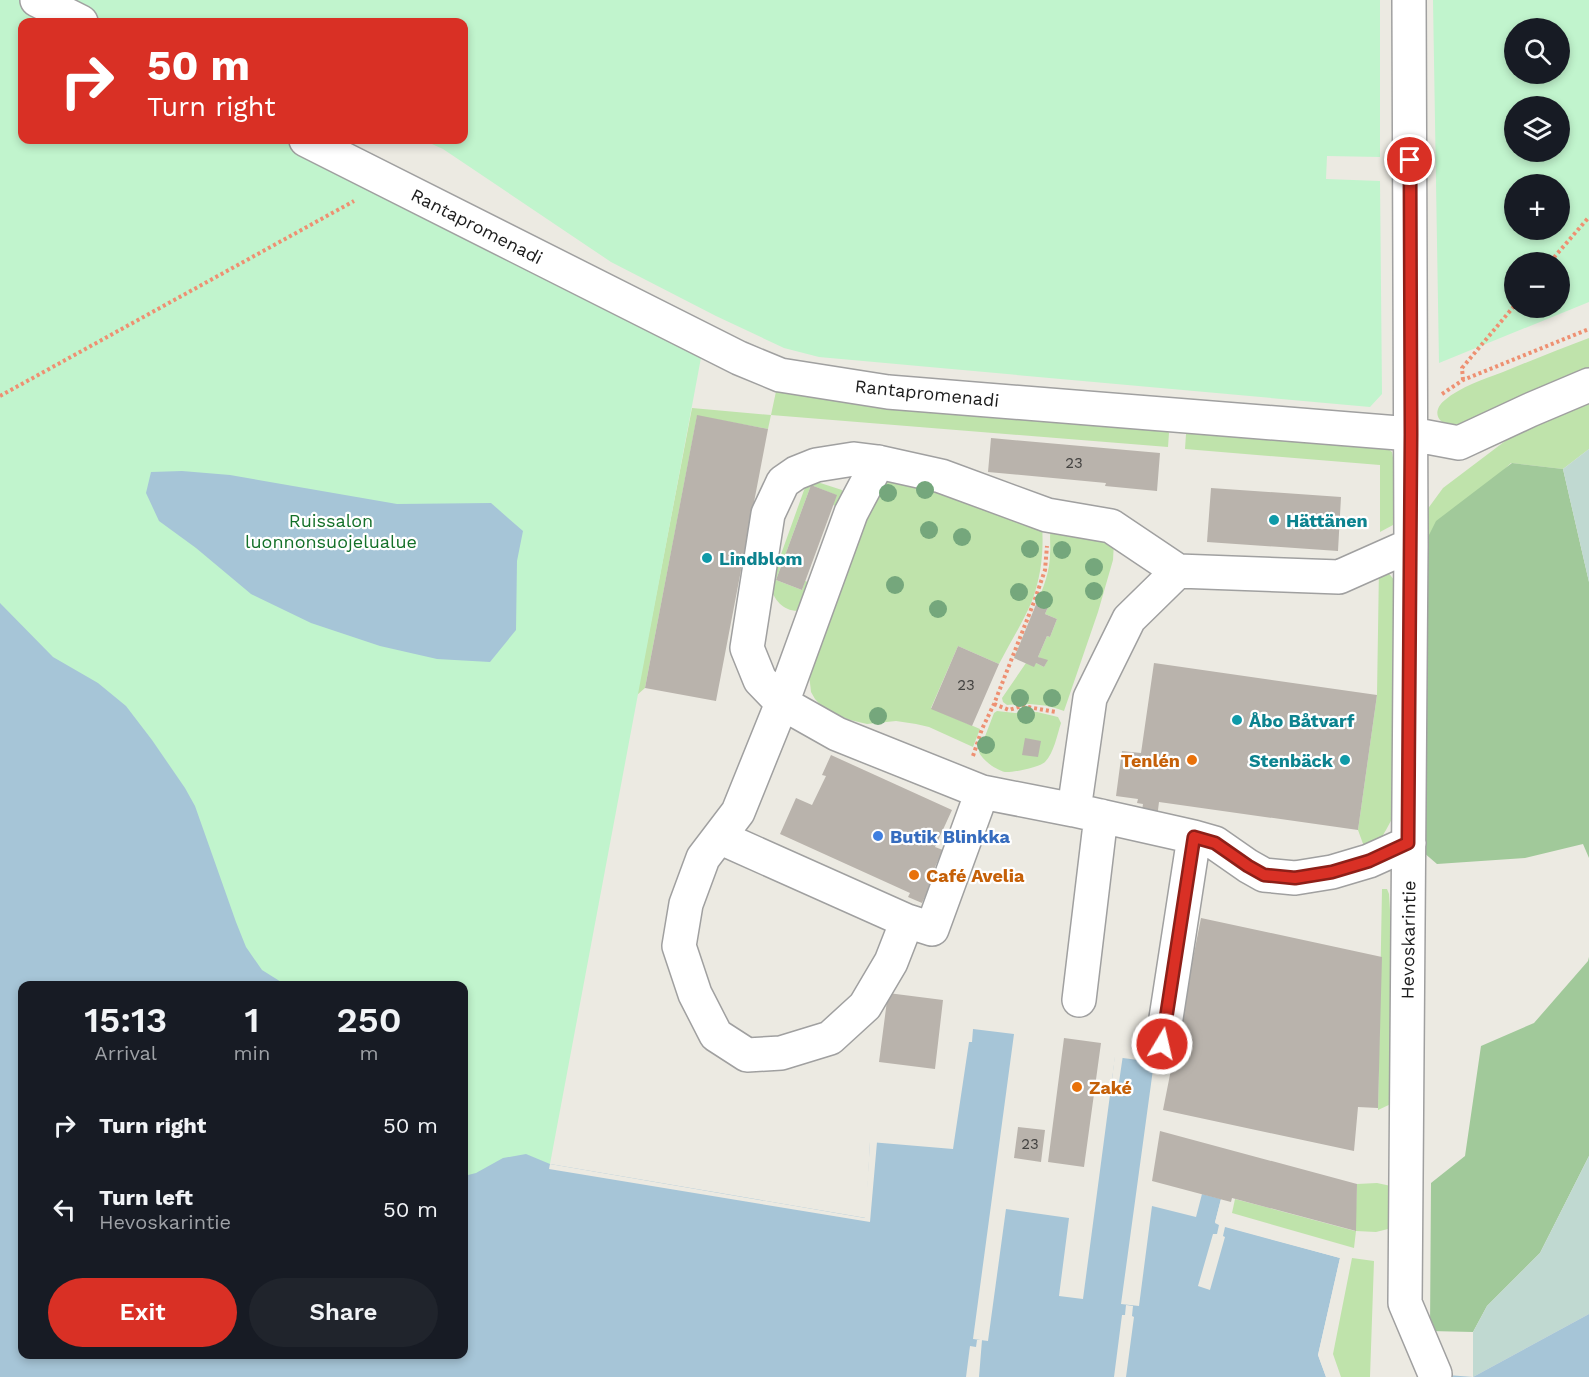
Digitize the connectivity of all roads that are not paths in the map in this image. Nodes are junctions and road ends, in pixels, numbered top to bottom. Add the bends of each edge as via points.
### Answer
1 (37, 0) edge
2 (1409, 0) edge
3 (73, 18) edge
4 (314, 144) edge
5 (1589, 385) edge
6 (1411, 434) junction
7 (878, 462) junction
8 (1411, 545) junction
9 (1178, 571) junction
10 (782, 703) junction
11 (982, 792) junction
12 (1087, 813) junction
13 (719, 837) junction
14 (1194, 837) junction
15 (1408, 843) junction
16 (907, 921) junction
17 (1078, 1000) dead end
18 (1162, 1044) dead end
19 (1435, 1374) dead end

1 - 3 street
2 - 6 street, Hevoskarintie
4 - 6 street, Rantapromenadi via 780,375 888,392
5 - 6 street, Rantapromenadi via 1459,443
6 - 8 street, Hevoskarintie
7 - 9 street via 941,476 1047,515 1111,526
7 - 10 street via 851,513
7 - 10 street via 854,459 816,465 796,473 783,482 768,514 747,648 760,680
8 - 9 street via 1339,577
8 - 15 street, Hevoskarintie
9 - 12 street via 1129,619 1090,698 1085,722
10 - 11 street via 837,734
10 - 13 street via 738,812
11 - 12 street
11 - 16 street via 932,929
12 - 14 street
12 - 17 street
13 - 16 street
13 - 16 street via 703,858 686,904 679,946 695,993 716,1035 747,1055 780,1053 830,1038 864,1006 891,962
14 - 15 street via 1215,843 1264,875 1295,878 1369,861
14 - 18 street
15 - 19 street, Hevoskarintie via 1404,1303

